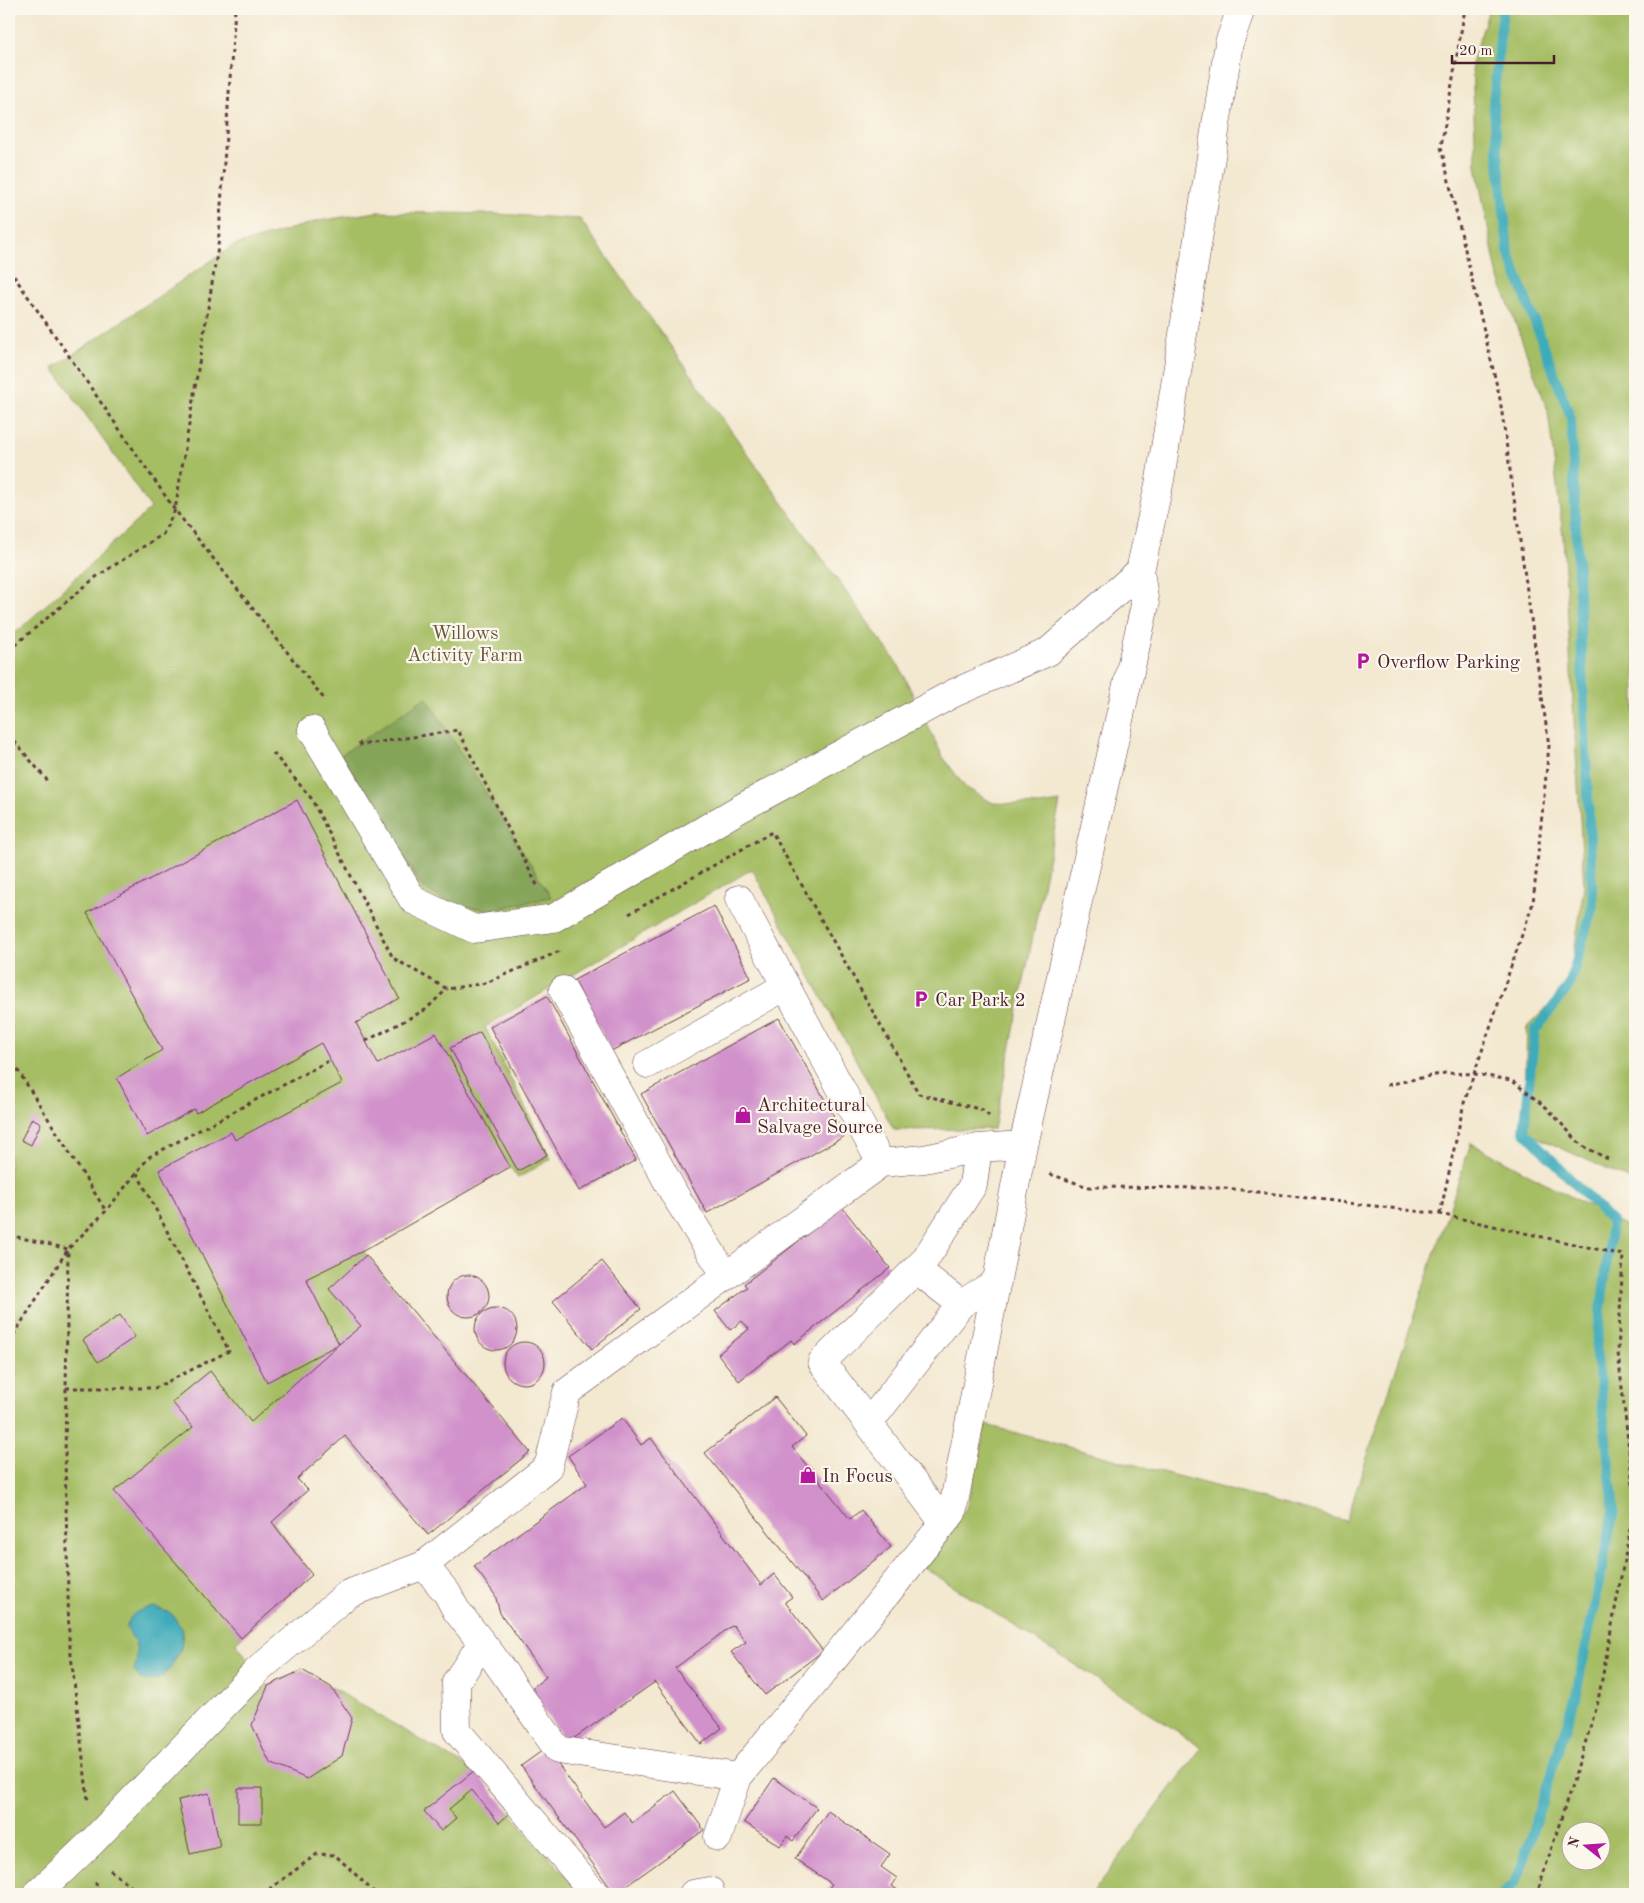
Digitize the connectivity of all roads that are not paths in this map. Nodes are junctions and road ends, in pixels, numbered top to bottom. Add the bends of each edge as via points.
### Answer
1 (1241, 9) edge
2 (1140, 570) junction
3 (312, 730) dead end
4 (739, 900) dead end
5 (786, 986) junction
6 (563, 990) dead end
7 (648, 1064) dead end
8 (1024, 1145) junction
9 (978, 1148) junction
10 (881, 1163) junction
11 (916, 1269) junction
12 (726, 1276) junction
13 (997, 1282) junction
14 (961, 1304) junction
15 (869, 1423) junction
16 (944, 1523) junction
17 (424, 1565) junction
18 (482, 1643) junction
19 (738, 1777) junction
20 (718, 1837) dead end
21 (37, 1894) edge
22 (595, 1894) edge

1 - 2 lane via 1229,43 1160,480
2 - 3 lane via 1048,652 954,693 741,808 554,918 474,929 413,900
2 - 8 lane via 1145,605
4 - 5 lane
5 - 7 lane
5 - 10 lane
6 - 12 lane via 676,1197
8 - 9 lane
8 - 13 lane
9 - 10 lane via 924,1159
9 - 11 lane via 972,1185
10 - 12 lane
11 - 14 lane
11 - 15 lane via 822,1362
12 - 17 lane via 567,1392 548,1467
13 - 14 lane
13 - 16 lane via 952,1513
14 - 15 lane
15 - 16 lane
16 - 19 lane
17 - 18 lane
17 - 21 lane via 348,1594 258,1670 92,1842
18 - 19 lane via 558,1750
18 - 22 lane via 456,1682 457,1730
19 - 20 lane

